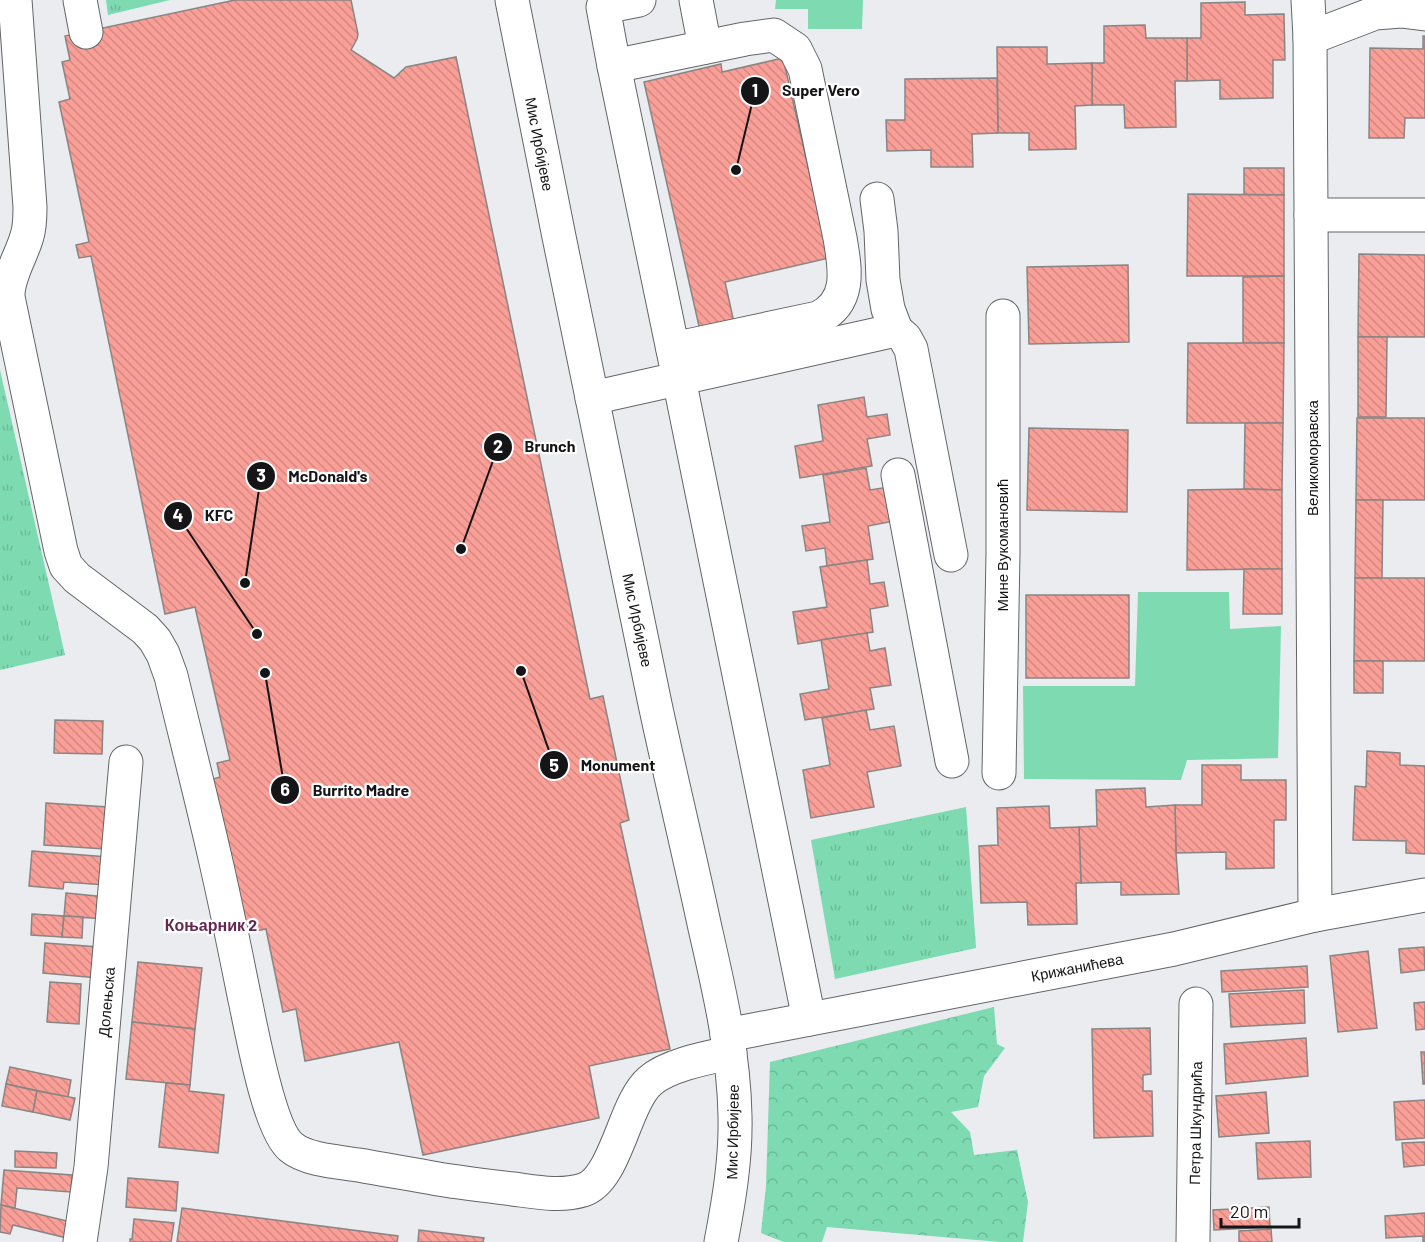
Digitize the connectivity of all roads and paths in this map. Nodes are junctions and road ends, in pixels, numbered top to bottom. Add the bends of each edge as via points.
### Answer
1 (15, 0) edge
2 (80, 0) edge
3 (512, 0) edge
4 (639, 0) edge
5 (696, 0) edge
6 (1308, 0) edge
7 (1425, 14) edge
8 (86, 32) dead end
9 (1310, 38) junction
10 (705, 47) junction
11 (614, 66) junction
12 (877, 200) dead end
13 (1311, 215) junction
14 (1425, 215) edge
15 (1003, 316) dead end
16 (896, 330) junction
17 (676, 364) junction
18 (592, 398) junction
19 (897, 474) dead end
20 (1003, 553) junction
21 (951, 555) junction
22 (914, 562) junction
23 (952, 761) dead end
24 (126, 762) dead end
25 (999, 773) dead end
26 (1425, 895) edge
27 (1315, 915) junction
28 (1196, 1004) dead end
29 (809, 1019) junction
30 (728, 1044) junction
31 (80, 1242) edge
32 (721, 1242) edge
33 (1193, 1242) edge

1 - 30 street, Крижанићева via 30,207 25,242 8,297 61,551 66,566 77,578 145,629 164,654 216,862 267,1095 283,1137 300,1153 323,1159 459,1182 573,1193 598,1181 644,1086
2 - 8 street
3 - 18 street, Мис Ирбијеве
4 - 11 street via 603,8
5 - 10 street
6 - 9 street, Великоморавска
7 - 9 street via 1375,13
9 - 13 street, Великоморавска
10 - 11 street
10 - 17 street via 774,35 795,50 805,69 840,238 843,288 834,306 818,318
11 - 17 street
12 - 16 street via 883,280
13 - 14 street
13 - 27 street, Великоморавска
15 - 20 street, Мине Вукомановић
16 - 17 street
16 - 21 street via 911,349
17 - 18 street
17 - 29 street
18 - 30 street, Мис Ирбијеве
19 - 22 street
20 - 21 street
20 - 25 street, Мине Вукомановић
21 - 22 street
22 - 23 street
24 - 31 street, Долењска via 92,1167
26 - 27 street, Крижанићева
27 - 29 street, Крижанићева via 1173,949
28 - 33 street, Петра Шкундрића
29 - 30 street, Крижанићева
30 - 32 street, Мис Ирбијеве via 734,1087 734,1156

